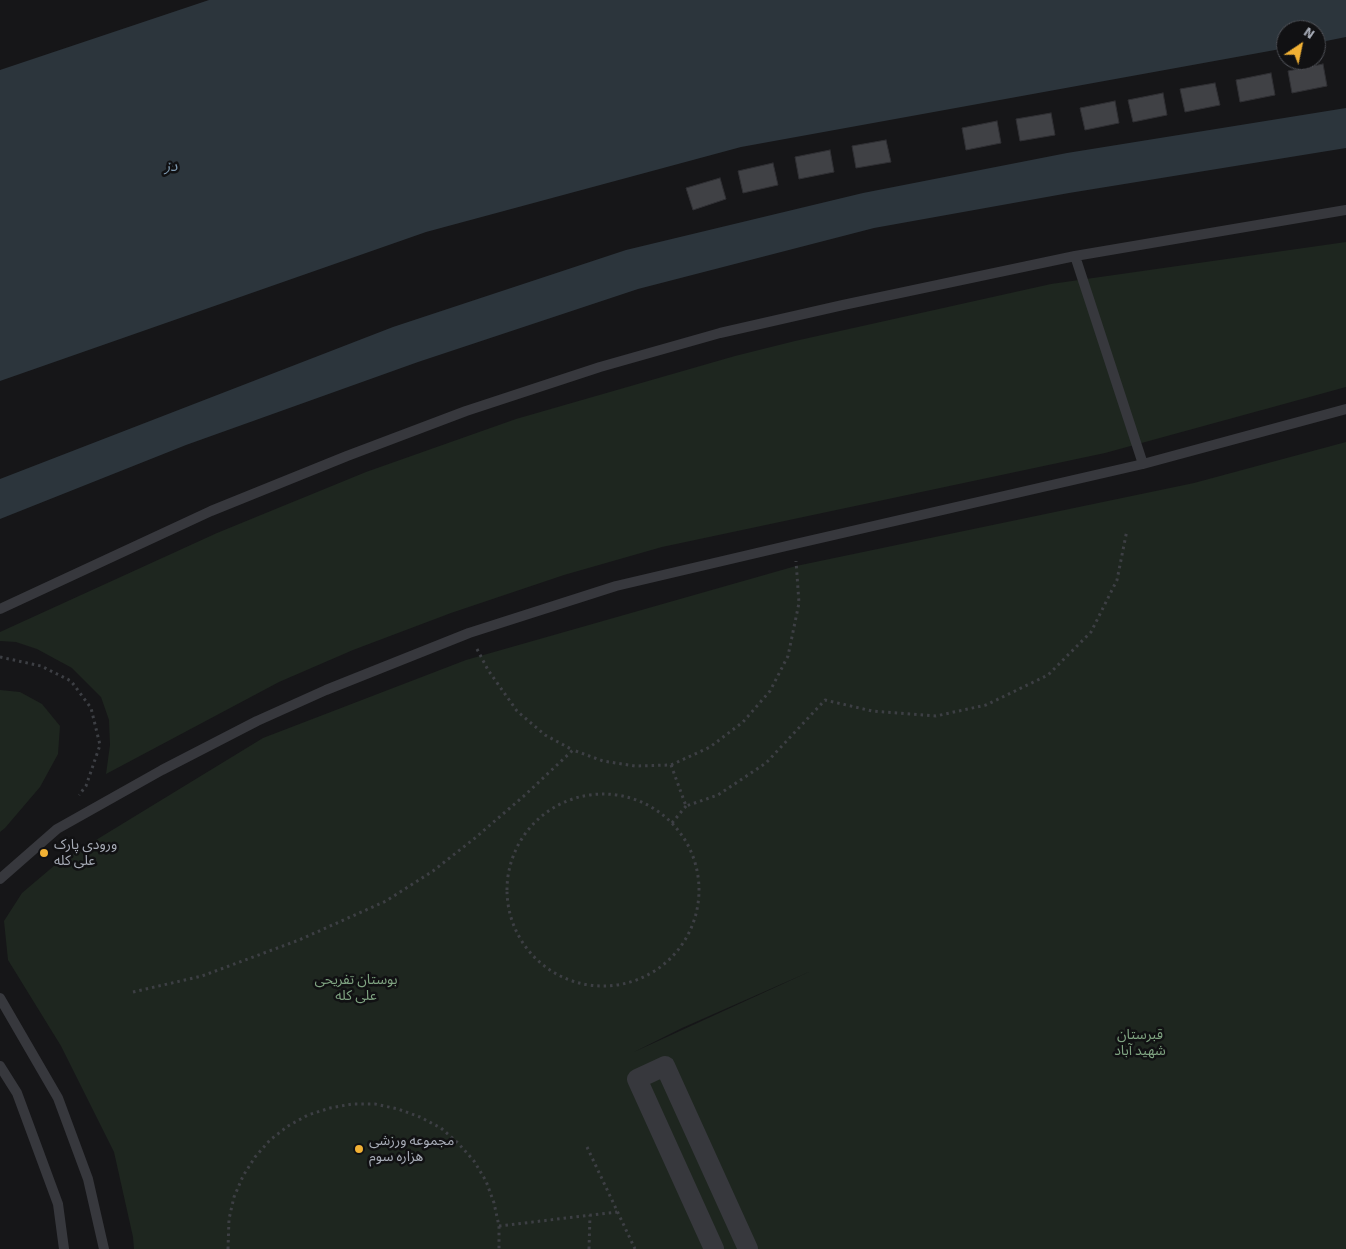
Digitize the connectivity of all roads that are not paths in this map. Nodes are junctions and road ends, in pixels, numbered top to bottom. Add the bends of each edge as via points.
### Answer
1 (1346, 210) edge
2 (1075, 256) junction
3 (1346, 409) edge
4 (1142, 464) junction
5 (0, 609) edge
6 (0, 879) edge
7 (0, 998) edge
8 (0, 1066) edge
9 (64, 1249) edge
10 (104, 1249) edge
11 (714, 1249) edge
12 (748, 1249) edge

1 - 2 lane
2 - 4 lane
2 - 5 lane via 720,333 600,367 466,411 220,507
3 - 4 lane
4 - 6 lane via 616,586 469,633 326,690 162,770 57,829
7 - 10 lane via 58,1098 88,1179
8 - 9 lane via 17,1093 58,1204
11 - 12 street via 637,1079 665,1066

